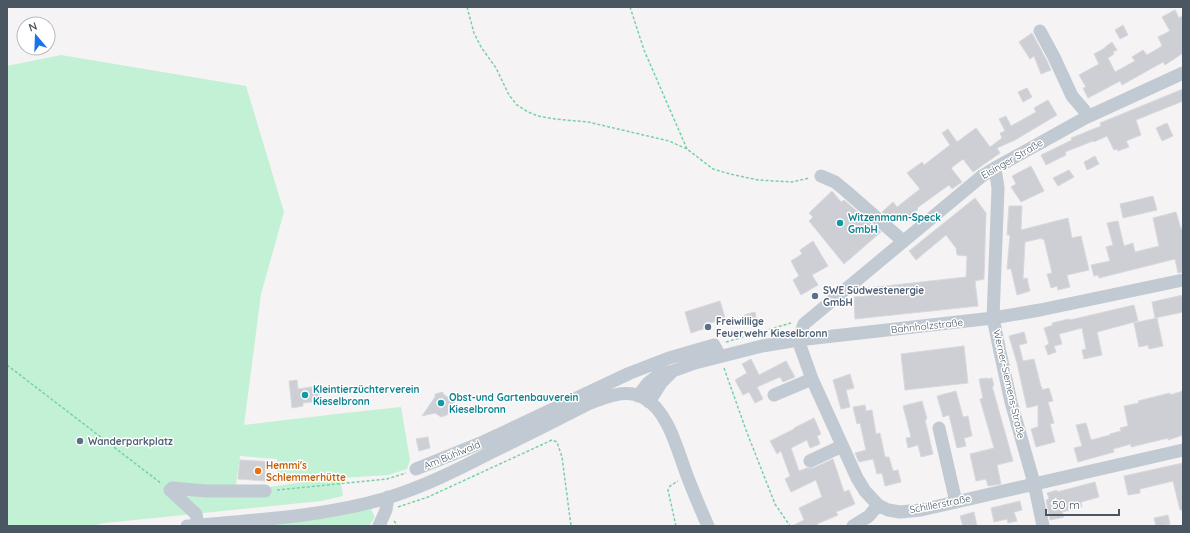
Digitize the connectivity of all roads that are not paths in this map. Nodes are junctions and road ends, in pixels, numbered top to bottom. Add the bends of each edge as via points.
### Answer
1 (1040, 31) dead end
2 (1183, 73) edge
3 (1089, 116) junction
4 (995, 168) junction
5 (821, 176) road end
6 (903, 241) junction
7 (1183, 280) edge
8 (993, 318) junction
9 (798, 340) junction
10 (717, 350) junction
11 (812, 379) junction
12 (774, 395) dead end
13 (644, 399) junction
14 (939, 428) dead end
15 (842, 446) junction
16 (1183, 450) edge
17 (810, 461) dead end
18 (416, 470) road end
19 (1034, 483) junction
20 (265, 491) road end
21 (388, 497) junction
22 (956, 502) junction
23 (878, 505) junction
24 (193, 526) edge
25 (379, 526) edge
26 (708, 526) edge
27 (853, 526) edge
28 (1043, 526) edge

1 - 3 street via 1072,96
2 - 3 street, Eisinger Straße
3 - 4 street, Eisinger Straße
4 - 6 street, Eisinger Straße
4 - 8 street, Werner-Siemens-Straße via 998,188
5 - 6 street via 835,182
6 - 9 street, Eisinger Straße via 804,324
7 - 8 street, Bahnholzstraße
8 - 9 street, Bahnholzstraße
8 - 19 street, Werner-Siemens-Straße via 1011,402
9 - 10 street, Bahnholzstraße
9 - 11 street, Schillerstraße
10 - 13 street, Bahnholzstraße via 695,363 673,371
10 - 18 street, Am Bühlwald via 669,358
11 - 12 street
11 - 15 street, Schillerstraße
13 - 21 street via 630,394 620,394 588,404 468,464 420,486
13 - 26 street via 656,407 668,427
14 - 22 street
15 - 17 street
15 - 23 street, Schillerstraße via 856,478
16 - 19 street, Schillerstraße
19 - 22 street, Schillerstraße
19 - 28 street, Werner-Siemens-Straße
20 - 24 street via 171,489 196,514
21 - 24 street via 316,514
21 - 25 street
22 - 23 street, Schillerstraße via 900,512
23 - 27 street via 869,516

